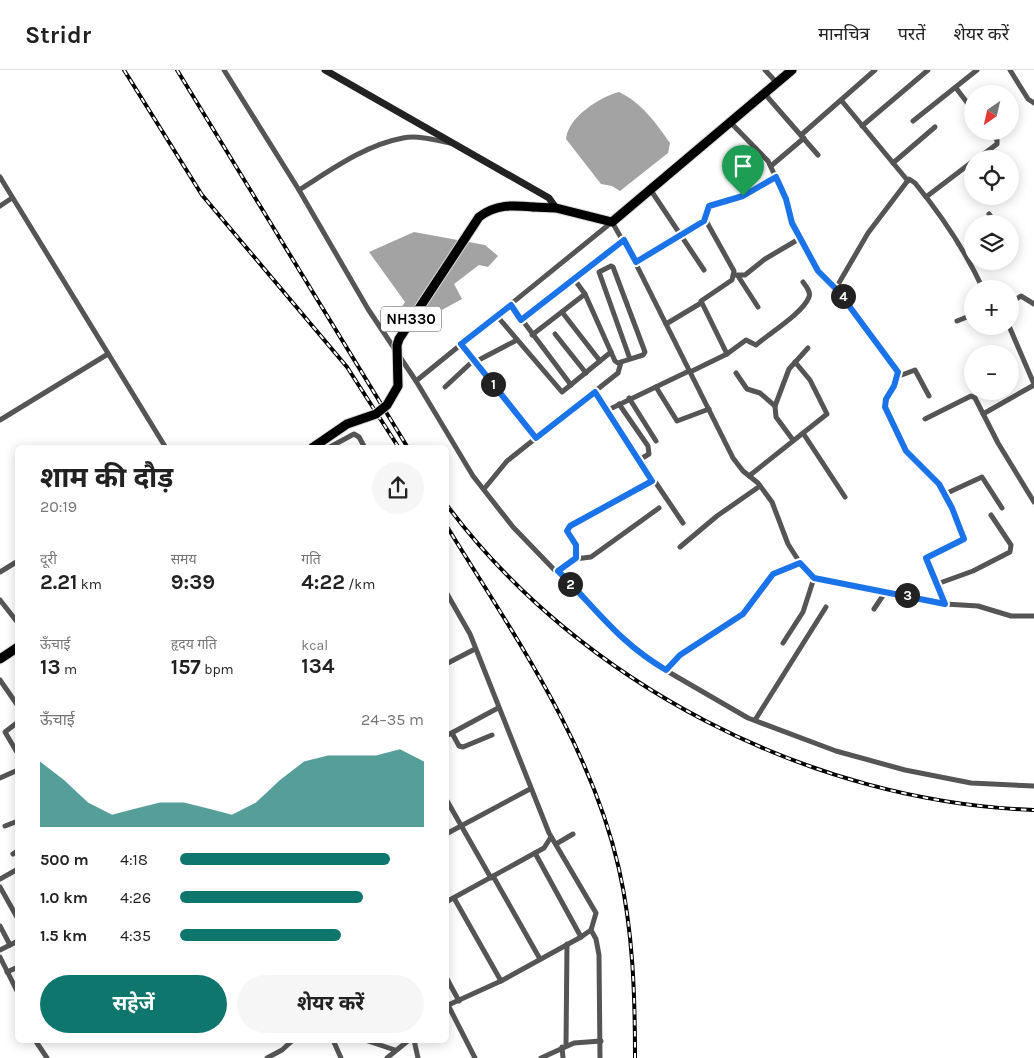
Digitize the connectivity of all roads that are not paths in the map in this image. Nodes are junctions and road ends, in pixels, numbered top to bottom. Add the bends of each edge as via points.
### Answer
1 (224, 70) edge
2 (325, 70) edge
3 (765, 70) edge
4 (792, 70) edge
5 (928, 70) edge
6 (976, 70) edge
7 (1010, 70) edge
8 (872, 71) edge
9 (777, 83) junction
10 (956, 88) junction
11 (764, 93) junction
12 (964, 99) edge
13 (841, 100) junction
14 (1034, 103) edge
15 (913, 120) dead end
16 (730, 122) junction
17 (862, 126) junction
18 (935, 126) dead end
19 (803, 137) junction
20 (997, 140) edge
21 (455, 144) junction
22 (989, 150) edge
23 (818, 155) dead end
24 (893, 163) junction
25 (771, 166) junction
26 (964, 168) edge
27 (0, 177) edge
28 (776, 177) junction
29 (908, 181) junction
30 (299, 190) junction
31 (650, 190) junction
32 (926, 197) junction
33 (12, 198) junction
34 (0, 206) edge
35 (556, 208) junction
36 (706, 220) junction
37 (612, 222) junction
38 (681, 235) junction
39 (799, 239) junction
40 (624, 240) junction
41 (964, 250) edge
42 (636, 262) junction
43 (704, 270) dead end
44 (736, 275) junction
45 (574, 279) junction
46 (803, 282) dead end
47 (836, 288) junction
48 (585, 294) junction
49 (1019, 297) edge
50 (701, 303) junction
51 (1034, 304) edge
52 (511, 305) junction
53 (758, 307) dead end
54 (562, 312) junction
55 (497, 316) junction
56 (964, 318) edge
57 (521, 320) junction
58 (957, 321) dead end
59 (666, 324) junction
60 (555, 334) dead end
61 (532, 335) junction
62 (1013, 335) edge
63 (517, 340) junction
64 (461, 344) junction
65 (808, 348) dead end
66 (611, 352) junction
67 (108, 354) junction
68 (727, 354) junction
69 (630, 359) junction
70 (475, 361) junction
71 (600, 361) junction
72 (621, 362) junction
73 (795, 362) junction
74 (689, 371) junction
75 (586, 373) junction
76 (736, 373) dead end
77 (899, 376) junction
78 (416, 381) junction
79 (571, 385) junction
80 (1034, 385) edge
81 (656, 386) junction
82 (445, 387) dead end
83 (595, 392) junction
84 (930, 396) dead end
85 (629, 398) junction
86 (619, 404) junction
87 (775, 406) junction
88 (709, 409) junction
89 (610, 412) junction
90 (983, 414) junction
91 (925, 419) dead end
92 (0, 420) edge
93 (802, 433) junction
94 (536, 438) junction
95 (793, 440) junction
96 (656, 441) dead end
97 (164, 445) edge
98 (316, 445) edge
99 (334, 445) edge
100 (363, 445) edge
101 (639, 460) junction
102 (749, 476) junction
103 (652, 481) junction
104 (760, 486) junction
105 (484, 489) junction
106 (945, 494) junction
107 (845, 497) dead end
108 (1034, 502) edge
109 (659, 508) dead end
110 (1002, 508) dead end
111 (992, 515) dead end
112 (683, 523) dead end
113 (680, 547) dead end
114 (576, 558) junction
115 (15, 563) edge
116 (800, 563) junction
117 (558, 571) junction
118 (0, 572) edge
119 (814, 578) junction
120 (937, 584) junction
121 (886, 591) junction
122 (449, 598) edge
123 (0, 600) edge
124 (945, 604) junction
125 (826, 607) dead end
126 (874, 610) dead end
127 (1034, 616) edge
128 (15, 619) edge
129 (783, 643) dead end
130 (15, 649) edge
131 (475, 649) junction
132 (0, 659) edge
133 (449, 662) edge
134 (666, 670) junction
135 (0, 680) edge
136 (15, 702) edge
137 (498, 708) junction
138 (755, 720) junction
139 (15, 724) edge
140 (449, 735) edge
141 (492, 735) dead end
142 (15, 749) edge
143 (15, 771) edge
144 (0, 778) edge
145 (1034, 786) edge
146 (530, 789) junction
147 (449, 804) edge
148 (15, 822) edge
149 (5, 826) dead end
150 (461, 826) junction
151 (449, 832) edge
152 (573, 834) dead end
153 (551, 837) junction
154 (556, 844) junction
155 (535, 853) junction
156 (15, 871) edge
157 (492, 877) junction
158 (0, 879) edge
159 (0, 887) edge
160 (454, 898) junction
161 (449, 900) edge
162 (15, 914) edge
163 (0, 926) edge
164 (591, 930) junction
165 (581, 937) junction
166 (15, 943) edge
167 (567, 944) junction
168 (10, 945) junction
169 (0, 950) edge
170 (0, 957) edge
171 (540, 960) junction
172 (15, 968) edge
173 (7, 972) junction
174 (501, 981) junction
175 (449, 982) edge
176 (15, 987) edge
177 (460, 1001) junction
178 (449, 1005) edge
179 (449, 1010) edge
180 (601, 1041) junction
181 (37, 1043) edge
182 (289, 1043) edge
183 (334, 1043) edge
184 (373, 1043) edge
185 (405, 1043) edge
186 (415, 1043) edge
187 (564, 1047) junction
188 (395, 1050) junction
189 (47, 1058) edge
190 (266, 1058) edge
191 (341, 1058) edge
192 (386, 1058) edge
193 (418, 1058) edge
194 (475, 1058) edge
195 (541, 1058) edge
196 (564, 1058) edge
197 (600, 1058) edge

1 - 30 street
2 - 21 street
3 - 9 street
4 - 9 highway
5 - 17 street
6 - 10 street
7 - 14 street
8 - 13 street
9 - 11 highway
10 - 12 street
10 - 15 street
11 - 16 highway
11 - 19 street
13 - 17 street
13 - 19 street
16 - 25 street
16 - 31 highway
17 - 24 street
18 - 24 street
19 - 23 street
19 - 25 street
20 - 22 street
21 - 30 street via 405,137 342,162
21 - 35 street via 549,198
24 - 29 street
25 - 28 street
26 - 32 street
27 - 33 street
28 - 36 street via 743,196 709,206
28 - 39 street
29 - 32 street via 912,180
29 - 47 street via 868,233
30 - 78 street via 368,309
31 - 37 highway
31 - 38 street
32 - 41 street
33 - 34 street
33 - 67 street
35 - 37 highway, NH330
35 - 98 highway, NH330, bridge via 499,206 479,217 399,339 398,386 387,405 376,414 347,424
36 - 38 street
36 - 44 street
37 - 40 street
37 - 52 street
38 - 42 street
38 - 43 street
39 - 44 street via 745,275
39 - 47 street via 818,271
40 - 42 street
40 - 45 street
42 - 59 street
44 - 50 street via 704,297
44 - 53 street
45 - 48 street
45 - 57 street
46 - 68 street via 809,294 798,311 756,345 746,340
47 - 77 street
48 - 54 street
48 - 66 street
49 - 51 street
50 - 59 street
50 - 68 street
52 - 55 street
52 - 57 street
54 - 61 street
54 - 71 street
55 - 63 street
55 - 64 street
56 - 58 street
57 - 61 street
59 - 74 street
60 - 75 street
61 - 79 street
62 - 80 street
63 - 70 street
63 - 79 street via 560,391
64 - 70 street
64 - 78 street
65 - 73 street
66 - 71 street
66 - 72 street via 616,362
67 - 92 street
67 - 97 street
68 - 74 street
69 - 69 street via 645,352 611,266 599,272
69 - 72 street
70 - 82 street
70 - 94 street
71 - 75 street
72 - 83 street via 618,372
73 - 87 street via 786,375
73 - 93 street via 810,380 827,412
74 - 81 street
74 - 88 street
75 - 79 street
76 - 87 street via 747,389 760,393
77 - 84 street via 915,370
77 - 106 street via 885,407 906,451 932,475
78 - 105 street
80 - 90 street
81 - 85 street
81 - 88 street via 675,420
83 - 89 street
83 - 94 street
85 - 86 street
85 - 96 street
86 - 89 street
86 - 101 street via 648,446 648,454
87 - 95 street via 776,417
88 - 102 street via 733,458
89 - 101 street
90 - 91 street via 971,396
90 - 108 street
93 - 95 street
93 - 107 street
94 - 105 street via 503,465
95 - 102 street
99 - 100 street via 354,434
101 - 103 street
102 - 104 street
103 - 112 street
103 - 114 street via 568,528 577,548
104 - 113 street
104 - 116 street via 772,502 788,544
105 - 117 street via 513,527
106 - 110 street via 982,477
106 - 120 street via 964,539 926,558
109 - 114 street via 591,557
111 - 120 street via 1012,545 1011,550 973,571
114 - 117 street
115 - 118 street
116 - 119 street
116 - 134 street via 773,574 743,614 680,655
117 - 134 street via 622,639 641,656
119 - 121 street
119 - 129 street via 803,612
120 - 124 street
121 - 124 street
121 - 126 street
122 - 131 street
123 - 128 street
124 - 127 street via 978,606 1017,617
125 - 138 street
130 - 132 highway
131 - 133 street
131 - 137 street
134 - 138 street
135 - 136 street
137 - 140 street
137 - 146 street
138 - 145 street via 836,751 905,770 972,783
139 - 142 street via 5,732
140 - 141 street via 463,747
143 - 144 street
146 - 150 street
146 - 153 street
147 - 150 street
148 - 149 street
150 - 151 street
150 - 157 street
152 - 154 street
153 - 154 street
153 - 155 street via 544,848
154 - 164 street via 596,912
155 - 157 street
155 - 165 street
156 - 158 street
157 - 160 street
157 - 171 street
159 - 162 street
160 - 161 street
160 - 174 street
163 - 168 street
164 - 165 street
164 - 180 street via 599,955
165 - 167 street
166 - 168 street
167 - 171 street
167 - 187 street
168 - 169 street
170 - 173 street
171 - 174 street
172 - 173 street
173 - 176 street
174 - 177 street
175 - 177 street
177 - 178 street
179 - 194 street
180 - 187 street via 574,1042
180 - 197 street
181 - 189 street
182 - 190 street
183 - 191 street
184 - 188 street
185 - 188 street
186 - 193 street
187 - 195 street
187 - 196 street
188 - 192 street

